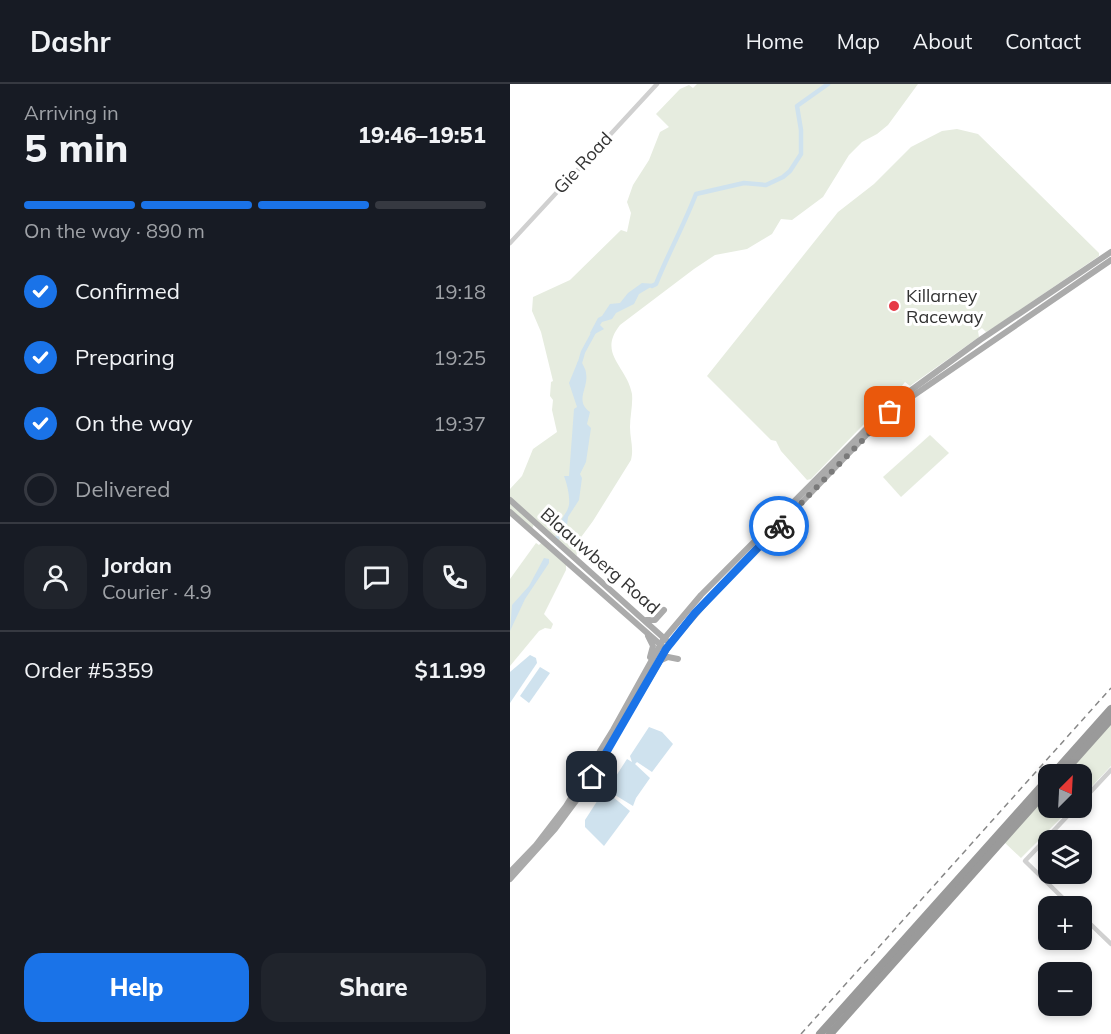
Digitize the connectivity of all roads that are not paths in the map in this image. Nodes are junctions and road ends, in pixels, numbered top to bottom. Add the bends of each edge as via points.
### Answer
1 (657, 84) edge
2 (510, 243) edge
3 (1111, 252) edge
4 (1111, 260) edge
5 (908, 399) junction
6 (902, 421) dead end
7 (510, 500) edge
8 (510, 512) edge
9 (541, 533) junction
10 (573, 562) junction
11 (700, 597) junction
12 (707, 601) junction
13 (664, 610) dead end
14 (643, 618) junction
15 (642, 629) junction
16 (665, 644) junction
17 (678, 659) dead end
18 (658, 662) junction
19 (649, 666) junction
20 (1111, 709) edge
21 (1111, 719) edge
22 (1062, 764) edge
23 (1071, 764) edge
24 (1111, 770) edge
25 (1038, 790) edge
26 (1092, 790) edge
27 (1038, 800) edge
28 (1066, 818) edge
29 (510, 872) edge
30 (510, 879) edge
31 (1061, 896) edge
32 (1092, 926) edge
33 (1111, 944) edge
34 (829, 1029) edge
35 (820, 1034) edge

1 - 2 street, Gie Road
3 - 11 main road via 899,398 809,481
4 - 5 main road
5 - 6 main road via 897,411
5 - 12 main road via 873,428
7 - 9 main road, Blaauwberg Road
8 - 9 main road, Blaauwberg Road
9 - 10 main road, Blaauwberg Road
10 - 14 main road, Blaauwberg Road
10 - 15 main road, Blaauwberg Road
11 - 12 main road
11 - 16 main road
12 - 16 main road
13 - 14 main road via 656,620
14 - 16 main road, Blaauwberg Road
15 - 16 main road, Blaauwberg Road
15 - 19 main road via 652,643
16 - 18 main road
16 - 19 main road
17 - 18 main road via 668,657
18 - 30 main road via 584,790
19 - 29 main road via 566,806
20 - 22 highway
21 - 23 highway
24 - 26 street
25 - 34 highway
27 - 34 highway
28 - 31 street via 1025,861
32 - 33 street
34 - 35 highway

